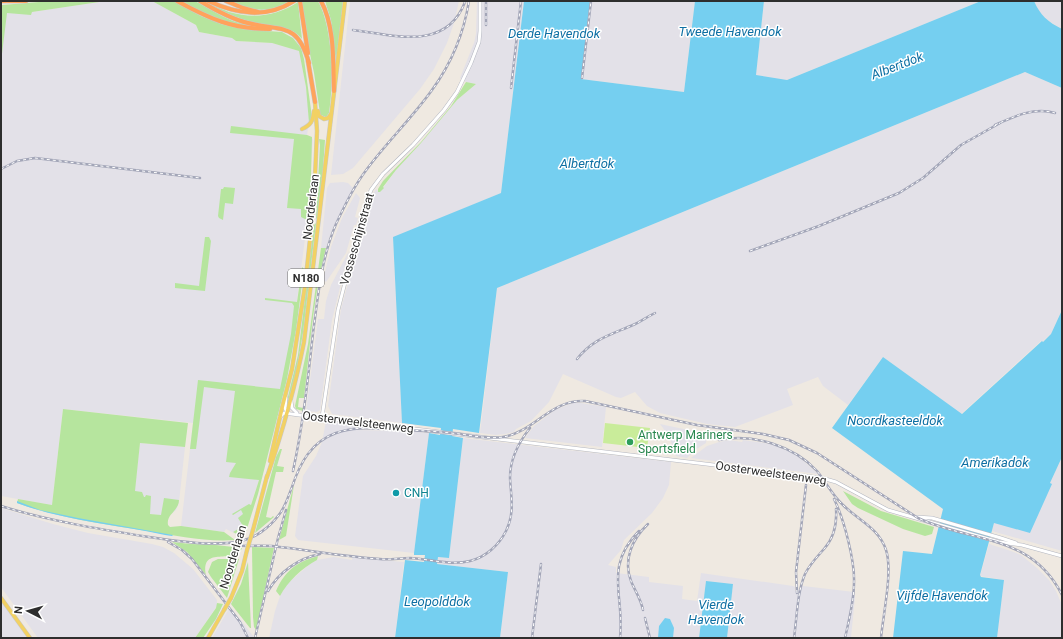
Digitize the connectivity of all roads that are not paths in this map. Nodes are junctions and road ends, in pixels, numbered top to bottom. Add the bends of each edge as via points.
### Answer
1 (1, 1) edge
2 (7, 1) edge
3 (26, 1) edge
4 (177, 1) edge
5 (200, 1) edge
6 (208, 1) edge
7 (226, 1) edge
8 (294, 1) edge
9 (300, 1) edge
10 (321, 1) edge
11 (346, 1) edge
12 (480, 1) edge
13 (266, 12) junction
14 (276, 28) junction
15 (308, 63) junction
16 (334, 91) junction
17 (315, 102) junction
18 (332, 114) junction
19 (302, 129) dead end
20 (312, 221) junction
21 (319, 222) junction
22 (288, 387) junction
23 (293, 394) junction
24 (287, 413) junction
25 (298, 414) junction
26 (322, 417) junction
27 (279, 418) junction
28 (267, 477) junction
29 (915, 517) junction
30 (1018, 544) junction
31 (1062, 556) edge
32 (1, 598) edge
33 (30, 638) edge
34 (208, 638) edge

1 - 2 highway
2 - 3 highway
4 - 14 highway via 227,24
5 - 14 highway via 238,20
6 - 13 highway via 244,13
7 - 13 highway via 250,10
8 - 13 highway
9 - 15 highway, Noorderlaan / N180
10 - 16 highway via 330,31
11 - 16 main road, Noorderlaan / N180
12 - 26 main road, Vosseschijnstraat via 479,42 457,92 416,142 382,174 371,190 338,310
14 - 15 highway via 287,30 298,38 305,50
15 - 17 highway, Noorderlaan / N180
16 - 18 main road, Noorderlaan / N180
17 - 18 main road via 318,114 322,118 328,118
17 - 19 main road via 312,122
17 - 20 main road, Noorderlaan / N180 via 317,145
18 - 21 main road, Noorderlaan / N180
20 - 21 main road
20 - 22 main road, Noorderlaan / N180 via 300,327
21 - 23 main road, Noorderlaan / N180 via 308,316
22 - 24 main road, Noorderlaan via 285,405
22 - 27 main road, Noorderlaan / N180
23 - 24 main road, Noorderlaan / N180
23 - 25 main road via 292,408
24 - 25 main road, Oosterweelsteenweg
24 - 27 main road, Oosterweelsteenweg
24 - 28 main road, Noorderlaan / N180
25 - 26 main road, Oosterweelsteenweg
26 - 29 main road, Oosterweelsteenweg via 822,478 836,482 888,510
27 - 28 main road, Noorderlaan / N180
28 - 34 main road, Noorderlaan / N180, bridge via 242,570 231,598
29 - 30 main road, Oosterweelsteenweg via 994,540
29 - 30 main road, Oosterweelsteenweg via 936,520
30 - 31 main road
32 - 33 main road

